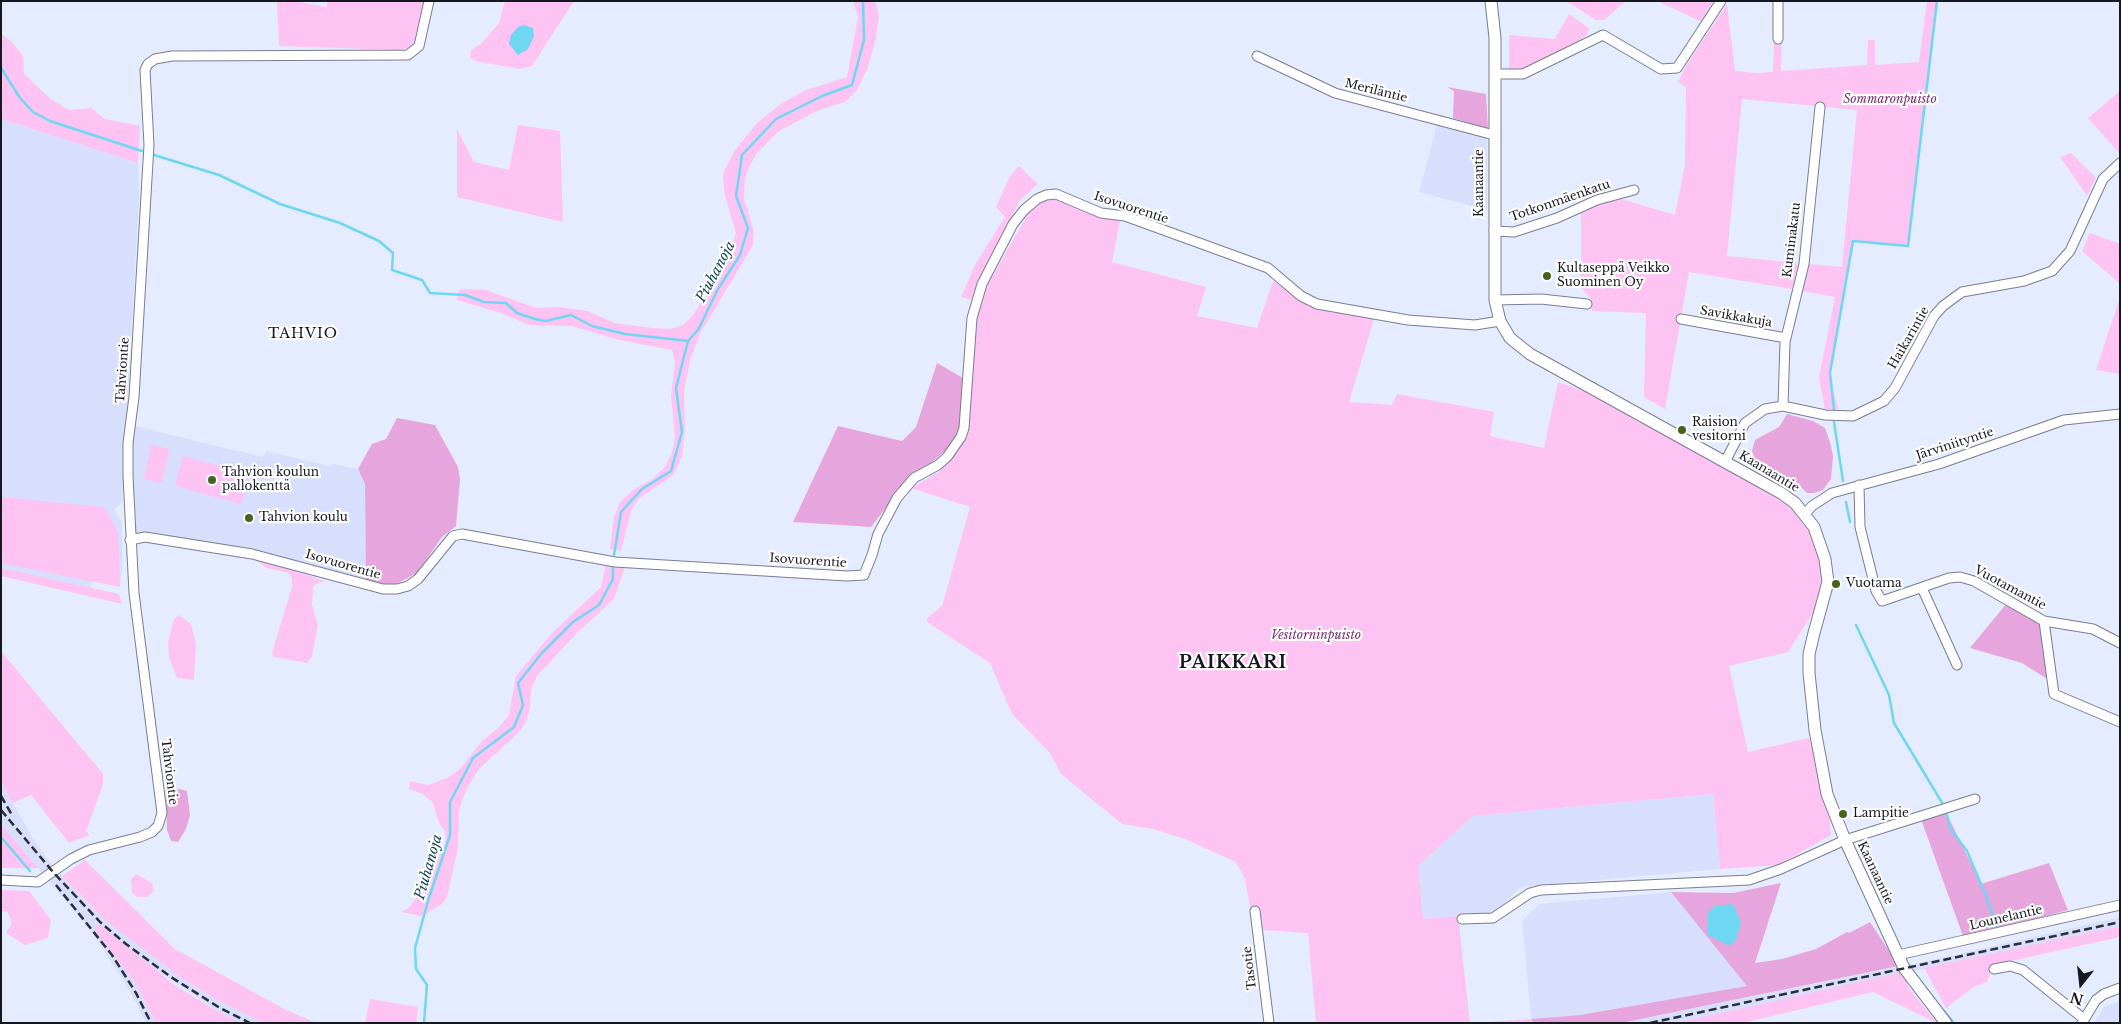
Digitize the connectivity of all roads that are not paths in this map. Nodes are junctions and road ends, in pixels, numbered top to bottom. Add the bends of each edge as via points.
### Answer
1 (429, 1) edge
2 (1490, 1) edge
3 (1721, 1) edge
4 (1778, 1) edge
5 (1778, 39) dead end
6 (1257, 56) dead end
7 (1495, 74) junction
8 (1820, 107) dead end
9 (1494, 135) junction
10 (2118, 170) edge
11 (1634, 190) dead end
12 (1494, 231) junction
13 (1495, 300) junction
14 (1586, 304) dead end
15 (1680, 319) dead end
16 (1500, 321) junction
17 (1786, 338) junction
18 (1783, 406) junction
19 (2120, 414) edge
20 (1725, 462) junction
21 (1859, 485) junction
22 (1805, 514) junction
23 (130, 540) junction
24 (1922, 588) junction
25 (2044, 621) junction
26 (2120, 643) edge
27 (1957, 664) dead end
28 (2120, 722) edge
29 (1975, 799) dead end
30 (1845, 840) junction
31 (1, 880) edge
32 (2120, 905) edge
33 (1255, 910) dead end
34 (1462, 918) dead end
35 (1898, 955) junction
36 (1994, 969) dead end
37 (2120, 988) edge
38 (2083, 1021) edge
39 (1269, 1023) edge
40 (1946, 1023) edge

1 - 23 street, Tahviontie via 419,46 408,55 172,56 155,59 148,64 144,87 148,145 134,397 128,443
2 - 7 street, Kaanaantie
3 - 7 street via 1677,68 1661,70 1603,35 1523,74
4 - 5 street
6 - 9 street, Meriläntie via 1335,93
7 - 9 street, Kaanaantie
8 - 17 street, Kuminakatu via 1804,264
9 - 12 street, Kaanaantie
10 - 18 street, Haikarintie via 2103,179 2070,251 2052,271 2024,281 1962,292 1943,306 1884,401 1853,416 1825,415
11 - 12 street, Totkonmäenkatu via 1597,200 1514,232
12 - 13 street, Kaanaantie
13 - 14 street via 1541,299
13 - 16 street, Kaanaantie
15 - 17 street, Savikkakuja
16 - 20 street, Kaanaantie via 1510,338 1530,354
16 - 23 street, Isovuorentie via 1475,325 1408,320 1317,304 1301,296 1268,268 1125,216 1101,213 1056,194 1046,195 1037,198 1024,210 982,284 972,318 961,438 947,457 914,478 898,498 878,534 864,575 615,562 462,534 453,536 418,579 397,590 252,554 145,536
17 - 18 street, Kuminakatu
18 - 20 street, Haikarintie via 1765,409 1745,423
19 - 21 street, Järviniityntie via 2064,420 1939,464
20 - 22 street, Kaanaantie via 1781,494
21 - 22 street, Järviniityntie via 1832,493
21 - 24 street, Vuotamantie via 1860,527 1876,591 1882,601
22 - 30 street, Kaanaantie via 1820,539 1828,582 1809,654 1810,691 1827,794
23 - 31 street, Tahviontie via 161,798 162,814 158,826 140,837 89,850 38,882
24 - 25 street, Vuotamantie via 1949,578 1974,580
24 - 27 street
25 - 26 street via 2093,629
25 - 28 street, Vuotamantie via 2054,694
29 - 30 street
30 - 34 street via 1749,880 1541,890 1493,918
30 - 35 street, Kaanaantie
32 - 35 street, Lounelantie
33 - 39 street, Tasotie
35 - 40 street, Kaanaantie via 1904,968
36 - 38 street via 2010,966 2023,970
37 - 38 street via 2096,1000

